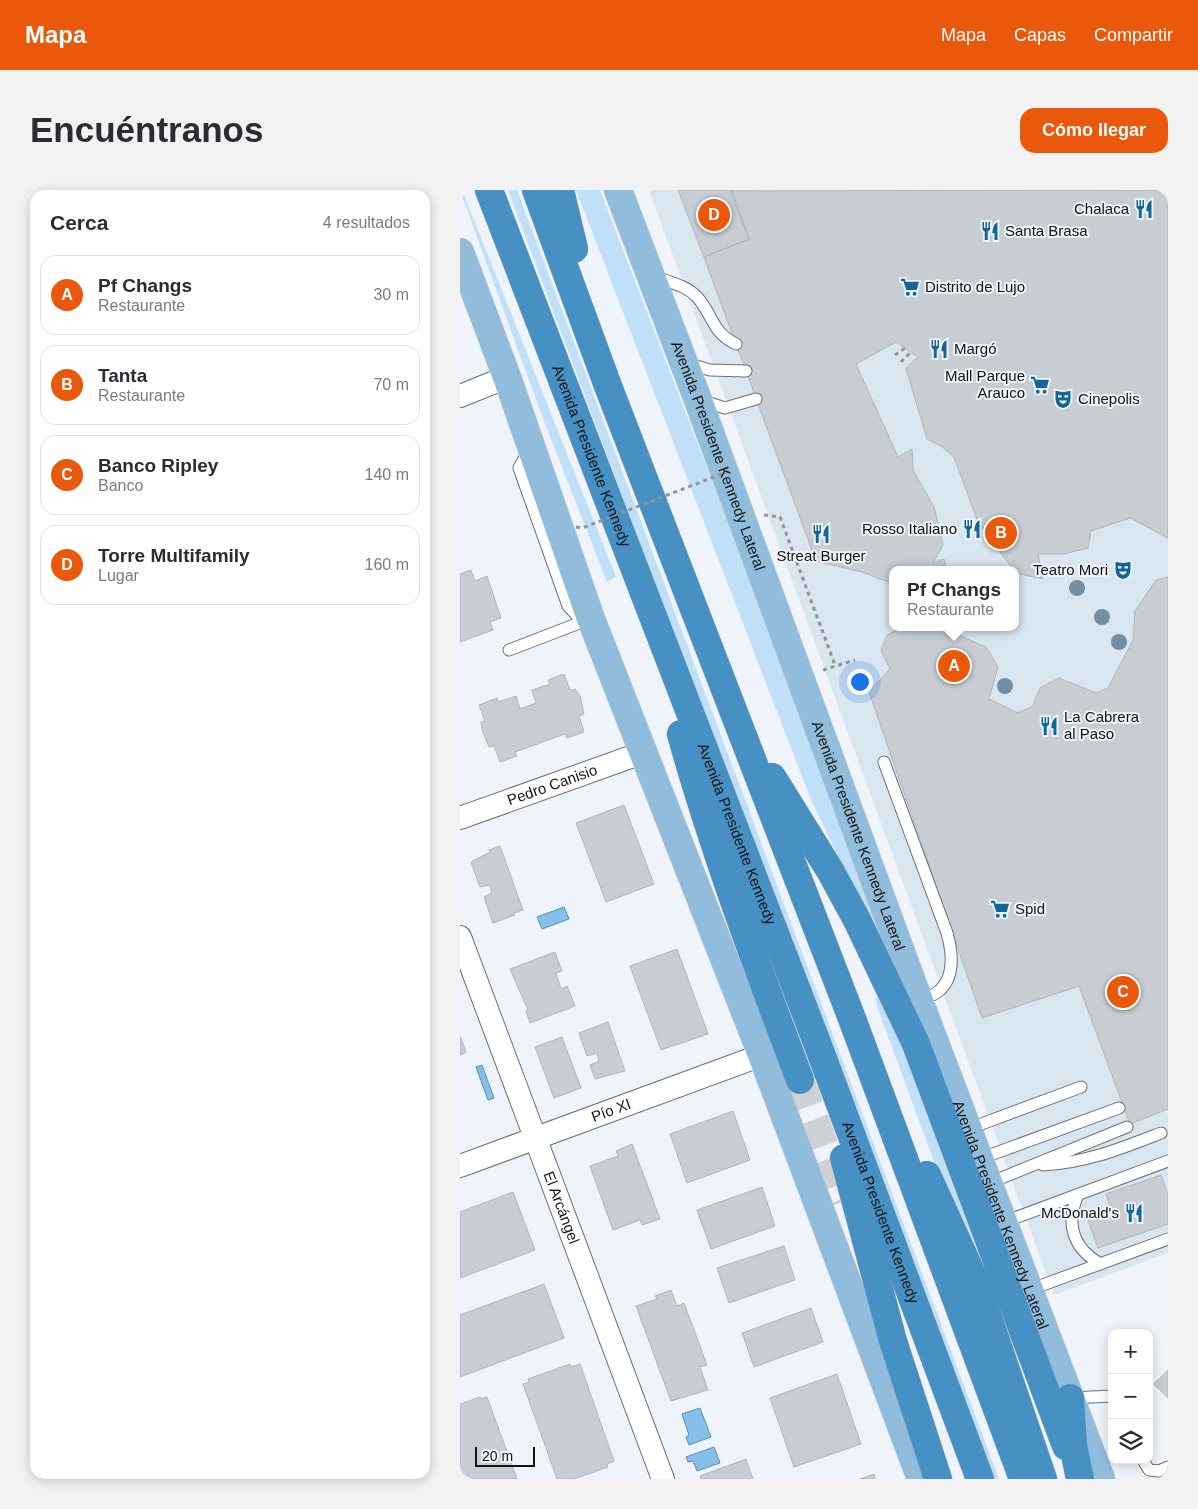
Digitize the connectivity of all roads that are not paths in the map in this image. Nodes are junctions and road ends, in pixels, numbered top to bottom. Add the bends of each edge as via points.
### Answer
1 (489, 190) edge
2 (536, 190) edge
3 (560, 190) edge
4 (618, 190) edge
5 (460, 252) edge
6 (650, 275) junction
7 (465, 282) edge
8 (736, 344) dead end
9 (683, 362) junction
10 (746, 371) dead end
11 (507, 377) junction
12 (608, 386) junction
13 (460, 396) edge
14 (756, 399) dead end
15 (698, 400) junction
16 (648, 607) junction
17 (587, 620) junction
18 (509, 650) dead end
19 (736, 719) junction
20 (642, 753) junction
21 (884, 762) dead end
22 (460, 818) edge
23 (460, 937) edge
24 (919, 1001) junction
25 (816, 1040) junction
26 (762, 1055) junction
27 (800, 1080) tunnel mouth
28 (1080, 1087) dead end
29 (1119, 1108) dead end
30 (1127, 1127) dead end
31 (968, 1129) junction
32 (1161, 1133) dead end
33 (534, 1138) junction
34 (1168, 1161) edge
35 (1034, 1165) junction
36 (460, 1166) edge
37 (984, 1171) junction
38 (1078, 1195) junction
39 (1004, 1222) junction
40 (1168, 1239) edge
41 (1101, 1264) junction
42 (1029, 1290) junction
43 (1108, 1396) edge
44 (1070, 1398) junction
45 (1066, 1446) dead end
46 (1145, 1464) edge
47 (1168, 1467) edge
48 (1035, 1476) edge
49 (663, 1479) edge
50 (921, 1479) edge
51 (938, 1479) edge
52 (980, 1479) edge
53 (1080, 1479) edge
54 (1100, 1479) edge

1 - 16 highway, Avenida Presidente Kennedy
2 - 12 highway
3 - 12 highway
4 - 6 main road, Avenida Presidente Kennedy Lateral
5 - 7 main road
6 - 8 lane via 692,293 719,333
6 - 9 main road, Avenida Presidente Kennedy Lateral
7 - 11 main road
9 - 10 lane via 710,370
9 - 15 main road, Avenida Presidente Kennedy Lateral
11 - 13 street
11 - 17 main road
12 - 19 highway
14 - 15 lane via 725,408
15 - 24 main road, Avenida Presidente Kennedy Lateral
16 - 25 highway, Avenida Presidente Kennedy
16 - 27 highway via 701,806
17 - 18 lane
17 - 20 main road
19 - 45 highway via 835,880 916,1044
19 - 48 highway via 851,1016 977,1285
20 - 22 street, Pedro Canisio
20 - 26 main road
21 - 24 lane via 952,954 952,965 940,990
23 - 33 street, El Arcángel
24 - 31 main road, Avenida Presidente Kennedy Lateral
25 - 51 highway via 893,1341
25 - 52 highway, Avenida Presidente Kennedy
26 - 33 street, Pío XI
26 - 50 main road
28 - 31 lane
29 - 37 lane
30 - 35 lane
31 - 37 main road, Avenida Presidente Kennedy Lateral
32 - 35 lane via 1103,1156 1064,1164
33 - 36 street, Pío XI
33 - 49 street, El Arcángel
34 - 38 lane
35 - 37 lane
37 - 39 main road, Avenida Presidente Kennedy Lateral
38 - 39 lane
38 - 41 lane via 1072,1214 1073,1234 1084,1252
39 - 42 main road, Avenida Presidente Kennedy Lateral
40 - 41 lane
41 - 42 lane
42 - 44 main road, Avenida Presidente Kennedy Lateral
43 - 44 lane
44 - 53 highway via 1073,1445
44 - 54 main road, Avenida Presidente Kennedy Lateral
46 - 47 lane via 1149,1470 1159,1471

